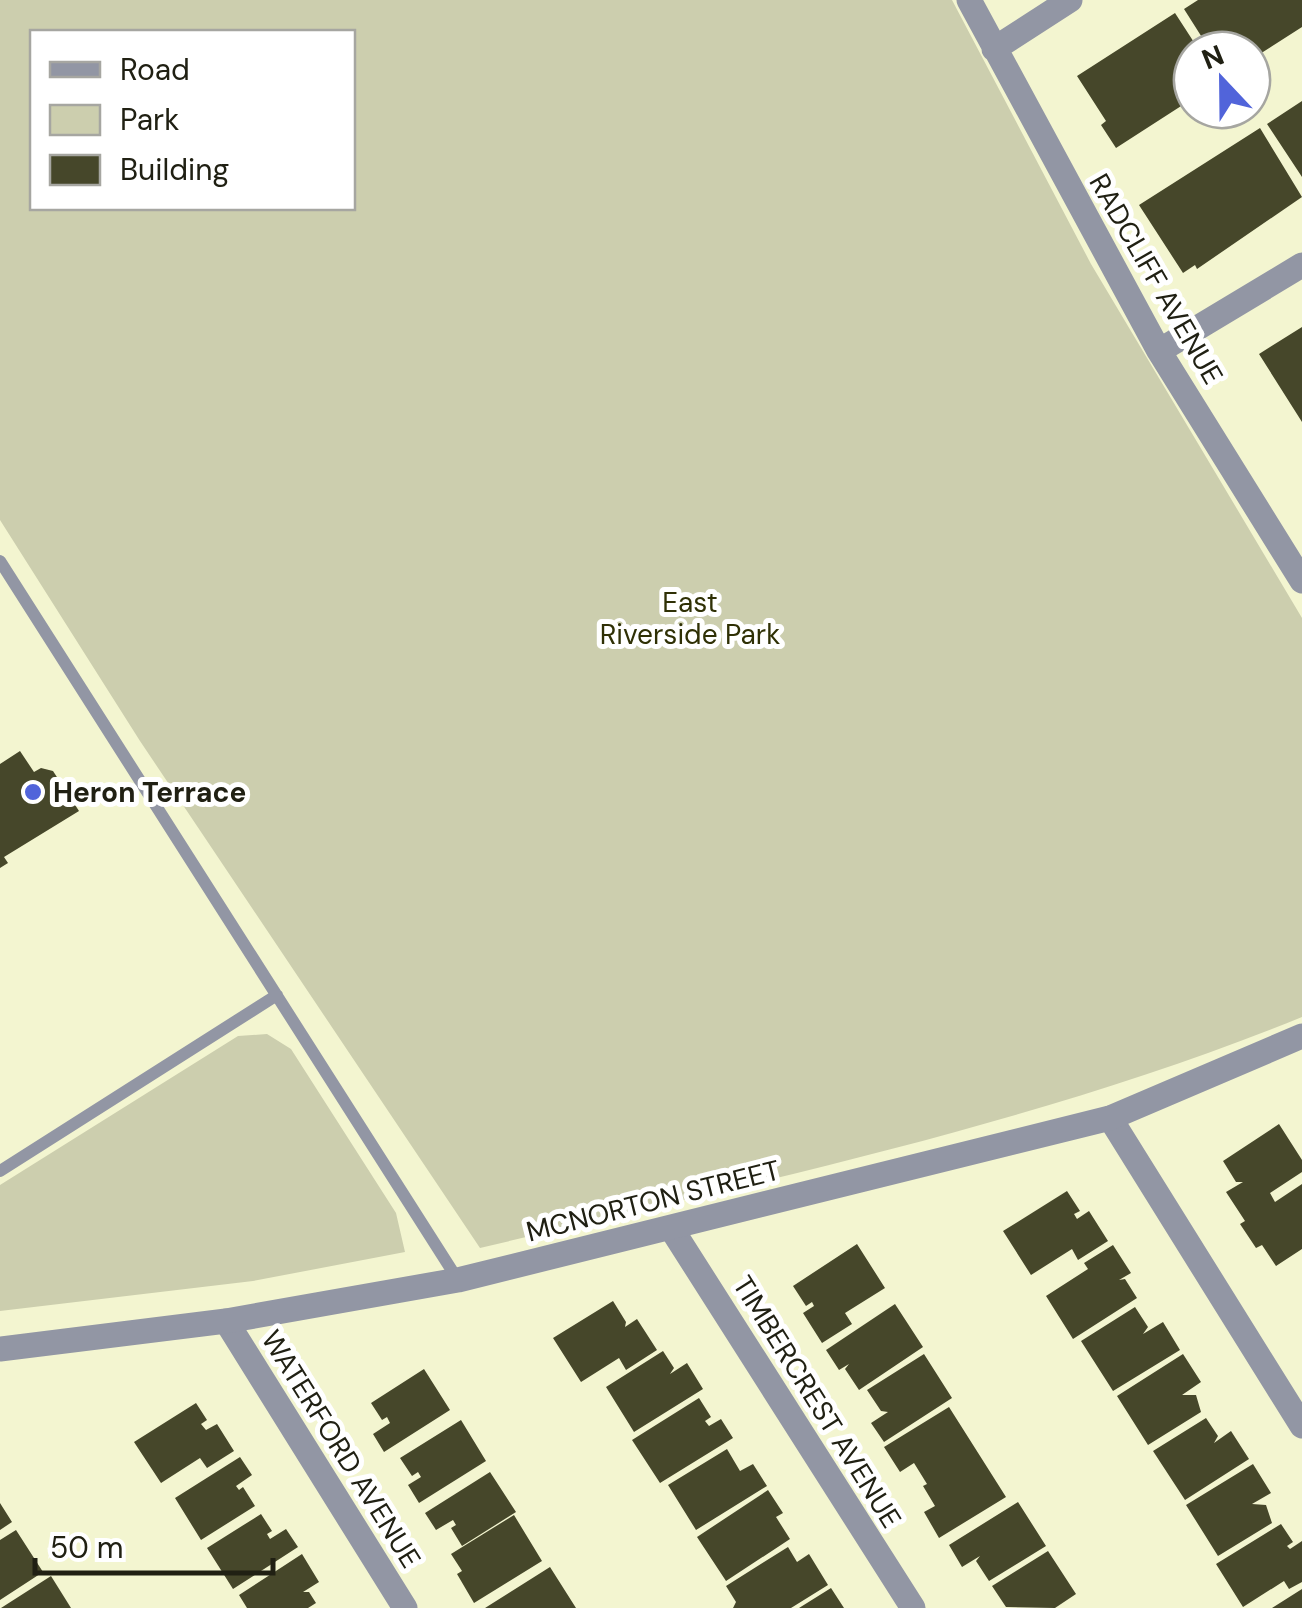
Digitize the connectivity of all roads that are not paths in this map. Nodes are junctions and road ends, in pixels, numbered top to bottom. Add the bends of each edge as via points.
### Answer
1 (969, 0) edge
2 (1070, 0) edge
3 (994, 49) junction
4 (1302, 265) edge
5 (1159, 351) junction
6 (0, 562) edge
7 (1302, 581) edge
8 (277, 995) junction
9 (1302, 1036) edge
10 (1110, 1118) junction
11 (0, 1171) edge
12 (671, 1228) junction
13 (458, 1280) junction
14 (226, 1321) junction
15 (0, 1348) edge
16 (1302, 1426) edge
17 (405, 1608) edge
18 (913, 1608) edge

1 - 3 street, RADCLIFF AVENUE
2 - 3 street
3 - 5 street, RADCLIFF AVENUE
4 - 5 street
5 - 7 street, RADCLIFF AVENUE
6 - 8 lane
8 - 11 lane
8 - 13 lane
9 - 10 street, MCNORTON STREET
10 - 12 street, MCNORTON STREET
10 - 16 street
12 - 13 street, MCNORTON STREET
12 - 18 street, TIMBERCREST AVENUE
13 - 14 street, MCNORTON STREET
14 - 15 street, MCNORTON STREET
14 - 17 street, WATERFORD AVENUE

